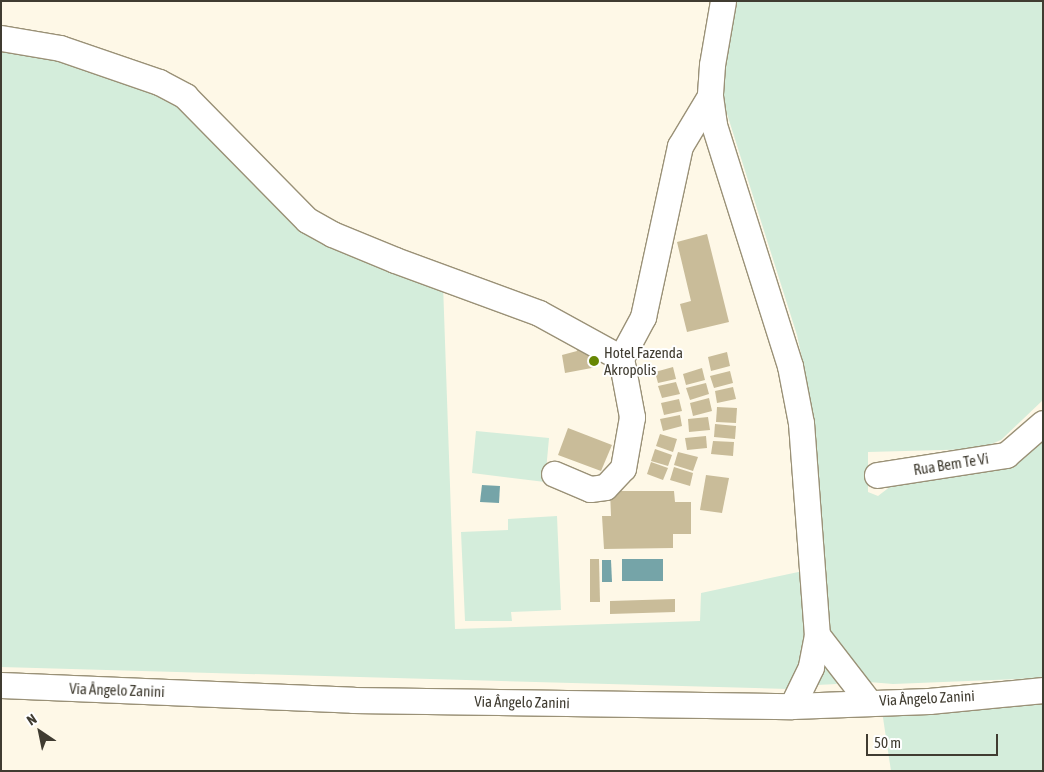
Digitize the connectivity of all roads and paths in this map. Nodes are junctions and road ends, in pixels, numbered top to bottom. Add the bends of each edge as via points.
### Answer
1 (723, 1) edge
2 (1, 38) edge
3 (710, 96) junction
4 (621, 358) junction
5 (1043, 422) edge
6 (554, 474) dead end
7 (878, 475) dead end
8 (817, 636) junction
9 (1, 685) edge
10 (1043, 690) edge
11 (868, 701) junction
12 (792, 706) junction

1 - 3 street
2 - 4 street via 60,48 160,82 185,96 307,220 395,260 539,313
3 - 4 street via 680,146 643,317
3 - 8 street via 714,125 792,376 801,423
4 - 6 street via 632,417 623,468 605,487 590,489
5 - 7 street, Rua Bem Te Vi via 1006,455
8 - 11 street
8 - 12 street via 811,667
9 - 12 street, Via Ângelo Zanini via 354,700
10 - 11 street, Via Ângelo Zanini via 929,700
11 - 12 street, Via Ângelo Zanini

